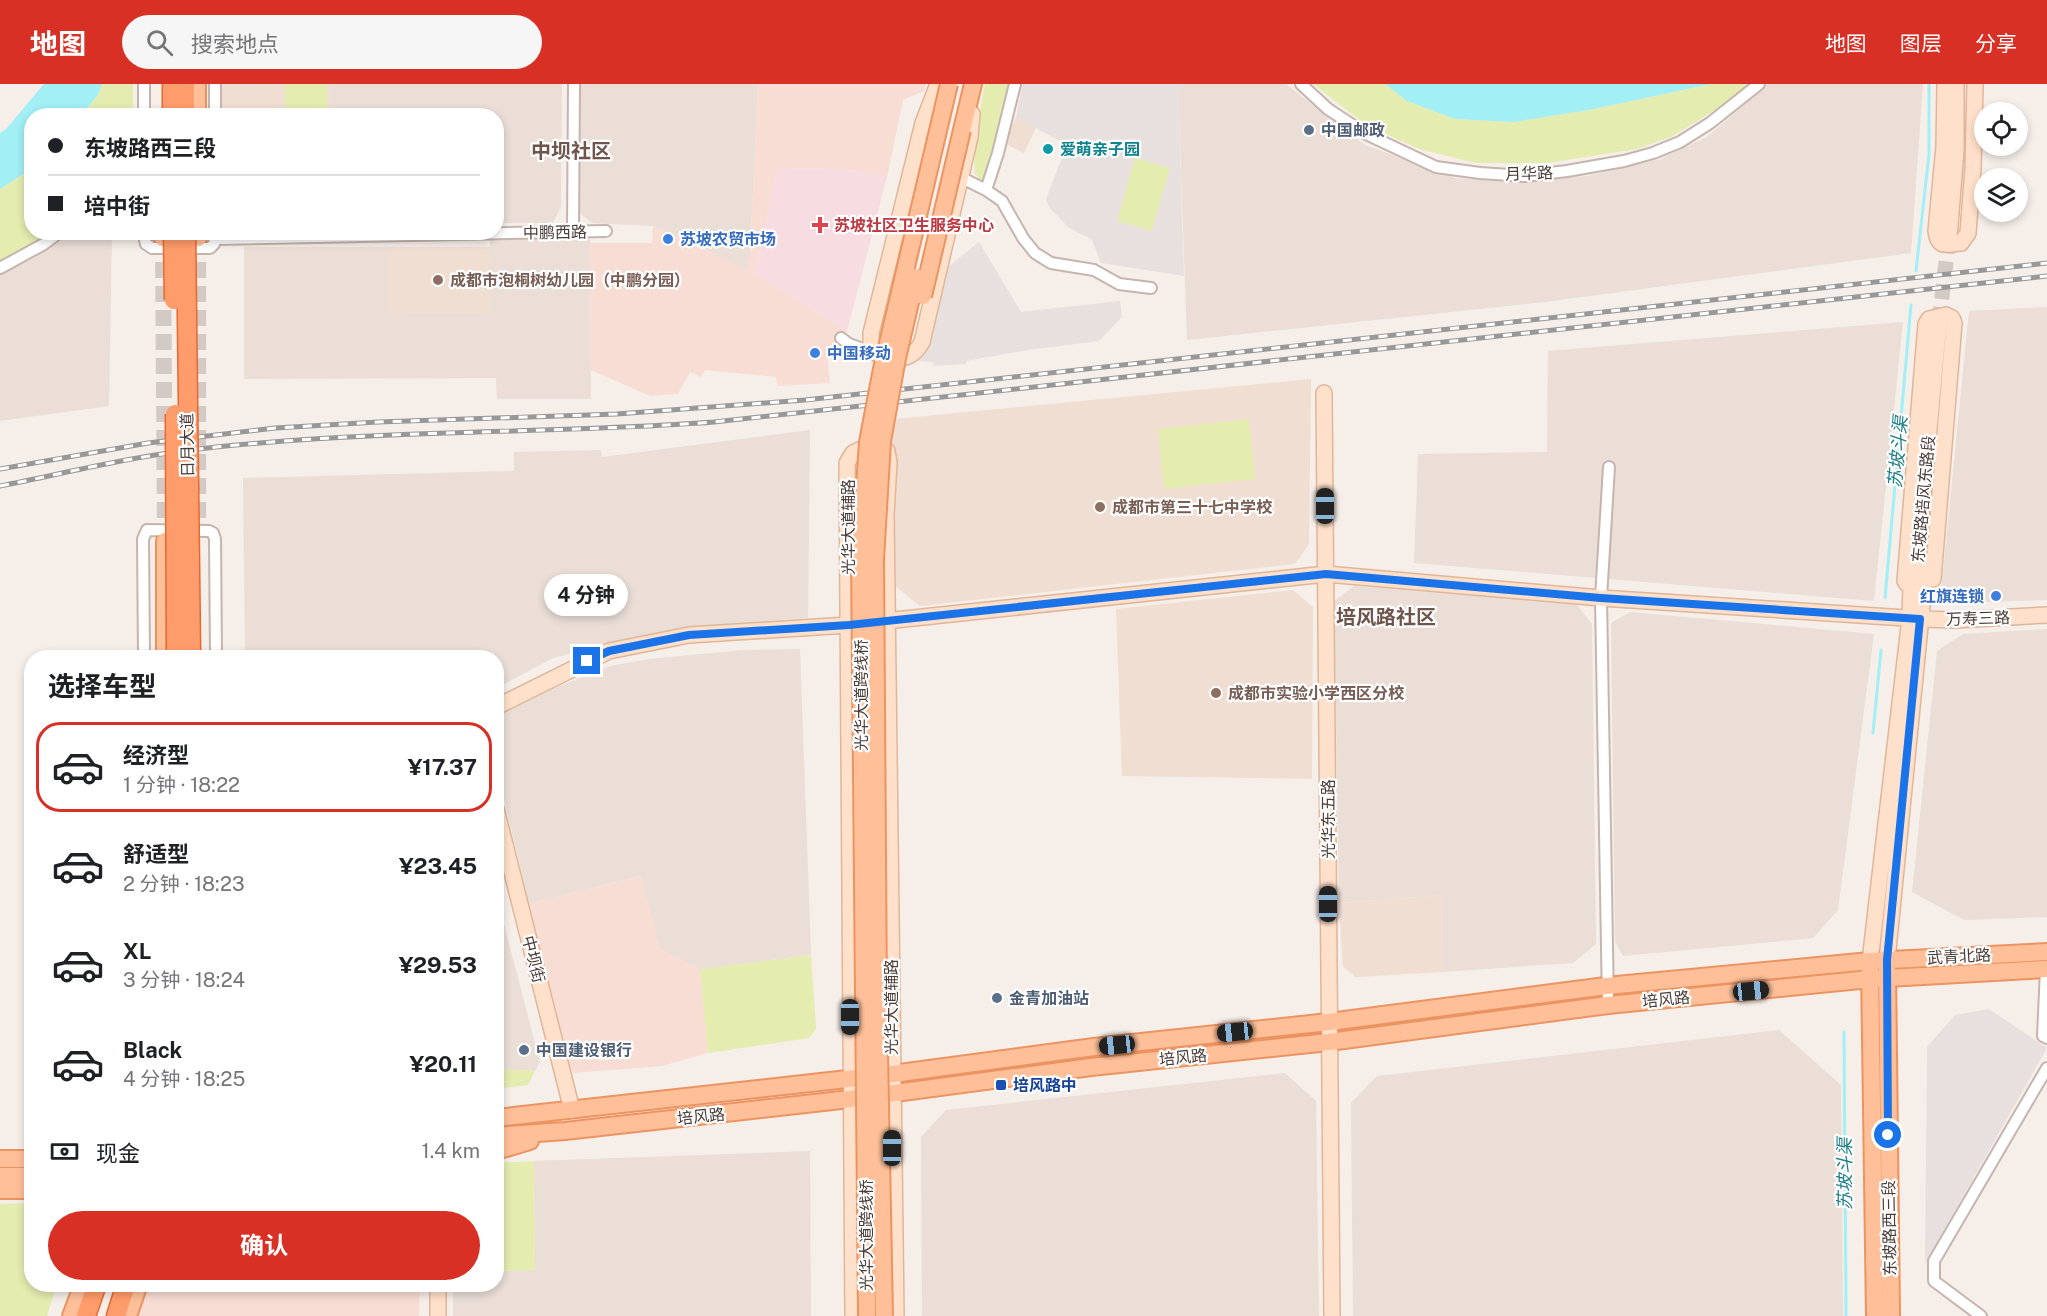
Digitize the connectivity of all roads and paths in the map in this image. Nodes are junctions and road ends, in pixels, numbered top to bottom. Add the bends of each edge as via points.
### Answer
1 (144, 84) edge
2 (163, 84) edge
3 (172, 84) edge
4 (185, 84) edge
5 (197, 84) edge
6 (215, 84) edge
7 (574, 84) edge
8 (939, 84) edge
9 (949, 84) edge
10 (960, 84) edge
11 (974, 84) edge
12 (1015, 84) edge
13 (1301, 84) edge
14 (1759, 84) edge
15 (1945, 84) edge
16 (1956, 84) edge
17 (1965, 84) edge
18 (1975, 84) edge
19 (144, 108) edge
20 (163, 108) edge
21 (172, 108) edge
22 (185, 108) edge
23 (197, 108) edge
24 (215, 108) edge
25 (960, 177) junction
26 (986, 189) junction
27 (573, 231) junction
28 (606, 231) dead end
29 (504, 232) edge
30 (49, 240) edge
31 (145, 240) edge
32 (167, 240) edge
33 (194, 240) edge
34 (214, 240) edge
35 (0, 268) edge
36 (1150, 288) dead end
37 (841, 338) dead end
38 (877, 354) junction
39 (1324, 393) dead end
40 (882, 441) junction
41 (1609, 467) dead end
42 (864, 498) junction
43 (198, 540) tunnel mouth
44 (165, 541) tunnel mouth
45 (1326, 574) junction
46 (1911, 587) junction
47 (1601, 598) junction
48 (1922, 601) junction
49 (2047, 615) edge
50 (1915, 618) junction
51 (888, 621) junction
52 (849, 625) junction
53 (144, 650) edge
54 (165, 650) edge
55 (176, 650) edge
56 (191, 650) edge
57 (200, 650) edge
58 (216, 650) edge
59 (504, 703) edge
60 (504, 845) edge
61 (2047, 951) edge
62 (1879, 960) junction
63 (2047, 969) edge
64 (1878, 978) junction
65 (1608, 986) junction
66 (1608, 1005) junction
67 (1329, 1022) junction
68 (2047, 1038) edge
69 (1329, 1042) junction
70 (2047, 1068) edge
71 (892, 1074) junction
72 (850, 1078) junction
73 (892, 1094) junction
74 (850, 1099) junction
75 (504, 1107) edge
76 (564, 1111) junction
77 (504, 1117) edge
78 (560, 1132) junction
79 (504, 1136) edge
80 (0, 1148) edge
81 (24, 1148) edge
82 (504, 1149) edge
83 (0, 1159) edge
84 (24, 1159) edge
85 (0, 1176) edge
86 (24, 1176) edge
87 (0, 1190) edge
88 (24, 1190) edge
89 (852, 1192) junction
90 (893, 1194) junction
91 (79, 1292) edge
92 (94, 1292) edge
93 (124, 1292) edge
94 (136, 1292) edge
95 (438, 1292) edge
96 (71, 1316) edge
97 (86, 1316) edge
98 (116, 1316) edge
99 (128, 1316) edge
100 (438, 1316) edge
101 (853, 1316) edge
102 (867, 1316) edge
103 (884, 1316) edge
104 (896, 1316) edge
105 (1332, 1316) edge
106 (1875, 1316) edge
107 (1890, 1316) edge
108 (1981, 1316) edge

1 - 19 street
2 - 20 main road
3 - 21 highway
4 - 22 highway
5 - 23 main road
6 - 24 street
7 - 27 street
8 - 38 street via 923,123 871,333
8 - 42 main road, bridge via 870,379 864,419
9 - 42 main road, 光华大道跨线桥, bridge via 882,369 868,442
10 - 40 main road, 光华大道跨线桥, bridge via 897,358
11 - 25 street
11 - 40 main road, bridge via 913,336
12 - 26 street
13 - 14 street, 月华路 via 1328,109 1366,134 1436,167 1525,176 1653,153 1710,123
15 - 18 street via 1936,231 1937,240 1944,245 1961,243 1968,233
16 - 17 street via 1953,237 1965,151
25 - 26 street
25 - 38 street via 922,342 917,351 905,358
26 - 36 street via 1002,201 1035,253 1051,263 1094,270 1119,284
27 - 28 street, 中鹏西路
27 - 29 street, 中鹏西路
30 - 35 street
31 - 34 street, 中鹏西路 via 152,248 210,248
32 - 55 highway, 日月大道, bridge
33 - 56 highway, 日月大道, bridge
37 - 38 street
39 - 45 street, 光华东五路
40 - 103 main road, 光华大道跨线桥, bridge via 875,571
41 - 47 street
42 - 102 main road, 光华大道跨线桥, bridge via 860,570
43 - 57 main road
44 - 54 main road
45 - 47 street, 万寿三路
45 - 51 street, 万寿三路
45 - 67 street, 光华东五路
46 - 48 street, 东坡路培风东路段 via 1915,580 1943,321
46 - 48 street via 1905,581 1926,324 1929,319 1946,315 1954,323 1932,579
46 - 50 street, 东坡路培风东路段
47 - 50 street, 万寿三路
47 - 65 street
48 - 50 street, 东坡路培风东路段
49 - 50 street, 万寿三路
50 - 62 street, 东坡路培风东路段
51 - 52 street, 万寿三路
51 - 52 street, 光华大道辅路 via 889,456 883,450 859,450 848,464
51 - 71 street, 光华大道辅路
52 - 59 street, 万寿三路 via 689,635 609,651
52 - 72 street, 光华大道辅路
53 - 58 street via 143,539 147,530 157,530 209,531 215,536
60 - 76 street, 中坝街
61 - 62 main road, 武青北路
62 - 64 main road, 东坡路西三段
62 - 65 main road, 培风路
63 - 64 main road, 武青北路
63 - 68 street via 2043,1036
64 - 66 main road, 培风路
64 - 106 main road, 东坡路西三段
64 - 107 main road, 东坡路西三段
65 - 66 street
65 - 67 main road, 培风路
66 - 69 main road, 培风路
67 - 69 street, 光华东五路
67 - 71 main road, 培风路
69 - 73 main road, 培风路 via 1091,1067
69 - 105 street, 光华东五路
70 - 108 street via 1934,1261 1934,1281
71 - 72 main road, 培风路
71 - 73 street, 光华大道辅路
72 - 74 street, 光华大道辅路
72 - 76 main road, 培风路
73 - 74 main road, 培风路
73 - 90 street, 光华大道辅路
74 - 78 main road, 培风路
74 - 89 street, 光华大道辅路
75 - 76 main road
76 - 77 main road, 培风路
78 - 79 main road, 培风路
78 - 82 main road
80 - 81 main road
83 - 84 main road
85 - 86 main road
87 - 88 main road
89 - 90 street via 863,1169 884,1170
89 - 101 street, 光华大道辅路
90 - 104 street, 光华大道辅路
91 - 96 main road
92 - 97 highway
93 - 98 highway
94 - 99 main road
95 - 100 street

